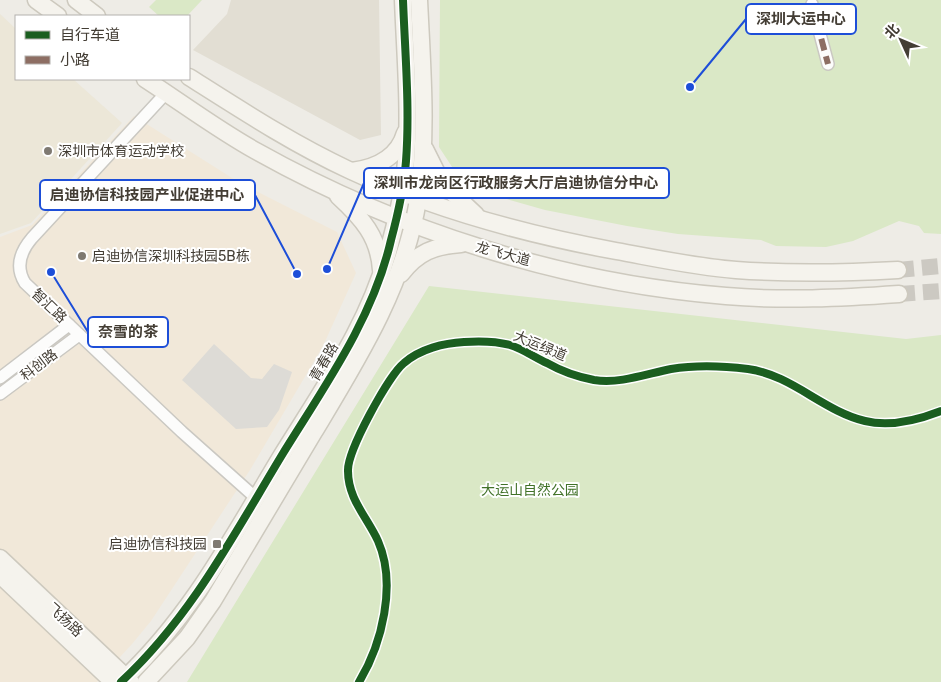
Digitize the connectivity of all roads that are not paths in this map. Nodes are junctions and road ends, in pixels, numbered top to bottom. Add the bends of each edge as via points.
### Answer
1 (36, 0) edge
2 (76, 0) edge
3 (403, 0) edge
4 (420, 0) edge
5 (812, 4) dead end
6 (57, 15) edge
7 (96, 15) edge
8 (828, 64) dead end
9 (190, 78) edge
10 (146, 80) edge
11 (166, 93) junction
12 (407, 126) junction
13 (423, 145) junction
14 (350, 171) junction
15 (327, 187) junction
16 (402, 191) junction
17 (418, 199) junction
18 (396, 218) junction
19 (484, 221) junction
20 (413, 224) junction
21 (466, 243) junction
22 (898, 270) tunnel mouth
23 (381, 272) junction
24 (395, 281) junction
25 (899, 294) tunnel mouth
26 (69, 325) junction
27 (79, 335) junction
28 (0, 378) edge
29 (0, 394) edge
30 (256, 498) junction
31 (0, 558) edge
32 (0, 575) edge
33 (123, 681) edge
34 (146, 682) edge

1 - 6 main road
2 - 7 main road
3 - 12 main road, 青春路
4 - 13 main road, 青春路
5 - 8 street
9 - 14 main road, 龙飞大道 via 278,134
10 - 11 main road, 龙飞大道
11 - 15 main road, 龙飞大道 via 256,151
11 - 26 street, 智汇路 via 21,253 19,268 25,283
12 - 14 main road via 398,146 386,160 367,169
12 - 16 main road, 青春路
13 - 17 main road, 青春路
13 - 19 main road via 442,183
14 - 16 main road, 龙飞大道
15 - 18 main road, 龙飞大道
15 - 23 main road via 368,228 380,255
16 - 17 main road, 龙飞大道
16 - 18 main road, 青春路
17 - 19 main road, 龙飞大道
17 - 20 main road, 青春路
18 - 20 main road, 龙飞大道
18 - 23 main road, 青春路
19 - 22 main road, 龙飞大道 via 574,243 735,270 835,274
20 - 21 main road, 龙飞大道
20 - 24 main road, 青春路
21 - 24 main road via 436,246 425,251
21 - 25 main road, 龙飞大道 via 594,276 681,291 772,298
23 - 30 main road, 青春路 via 357,330
24 - 34 main road, 青春路 via 363,350 213,601 187,638
26 - 27 street, 智汇路
26 - 28 street
27 - 29 street, 科创路
27 - 30 street, 智汇路
30 - 33 main road, 青春路 via 182,616
31 - 33 main road, 飞扬路
32 - 33 main road, 飞扬路

